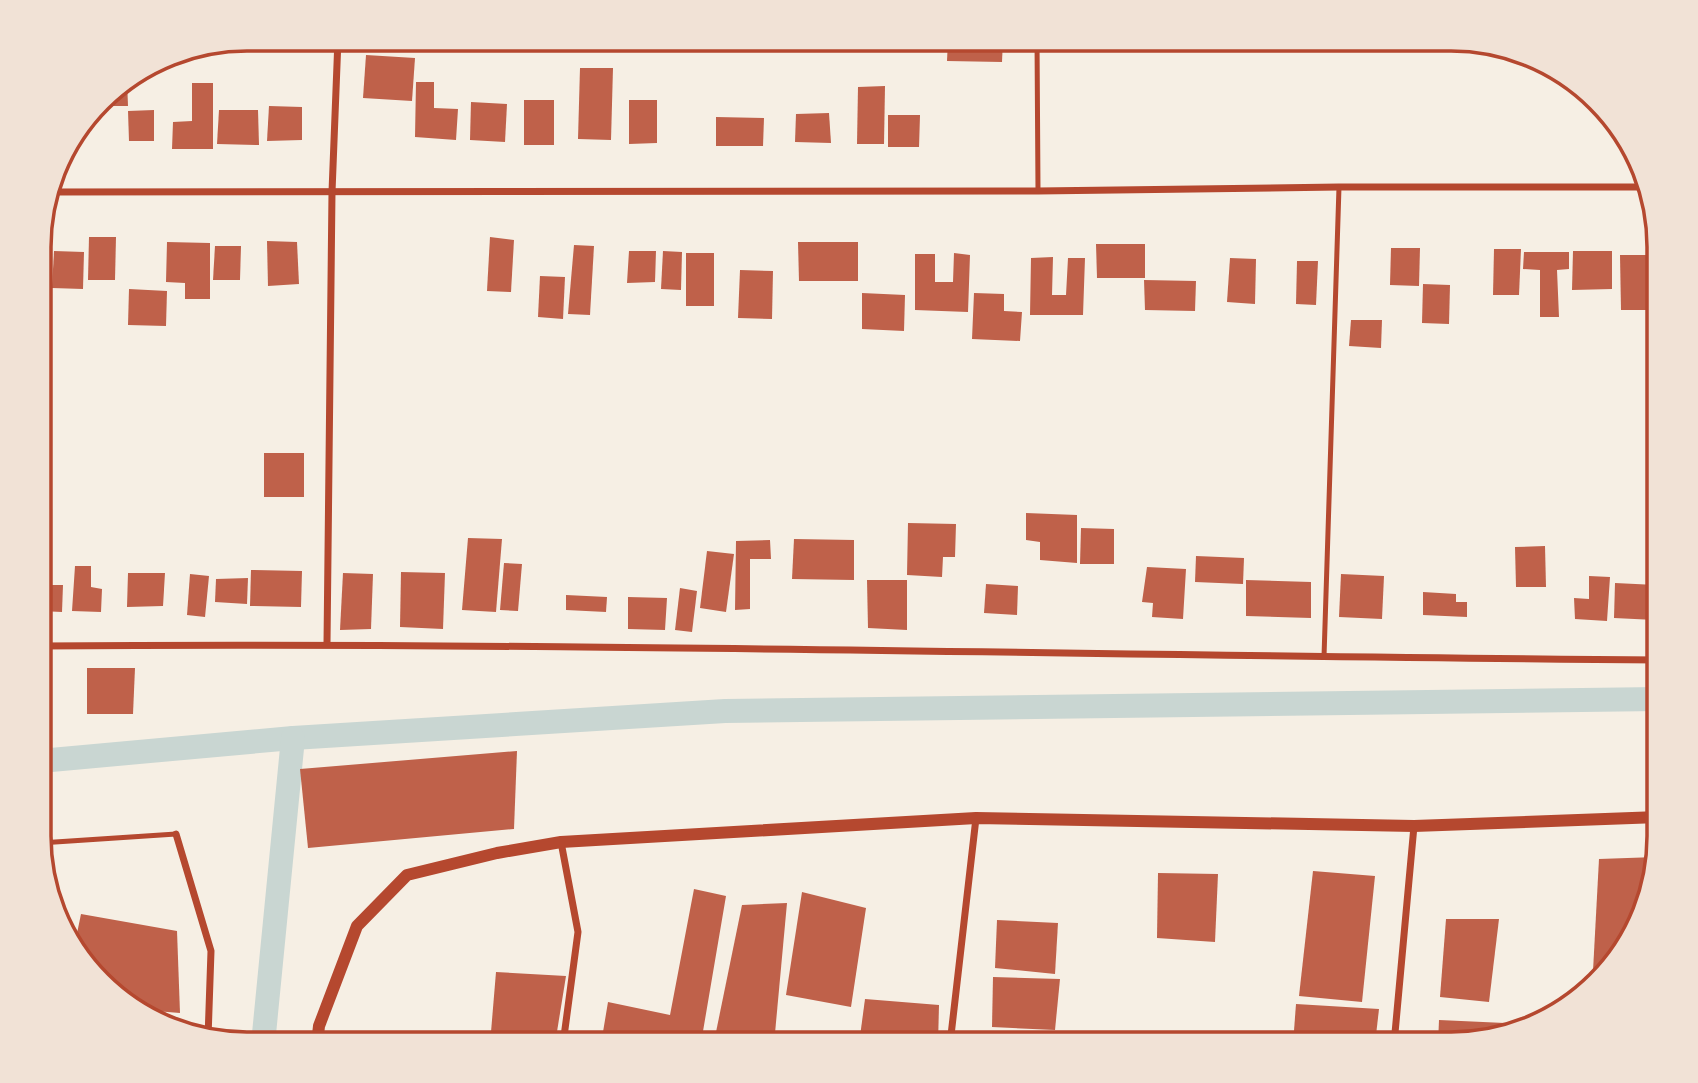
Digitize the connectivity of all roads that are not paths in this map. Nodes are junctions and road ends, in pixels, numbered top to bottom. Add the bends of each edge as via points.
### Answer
1 (337, 51) edge
2 (1037, 51) edge
3 (1339, 187) junction
4 (1638, 187) edge
5 (1038, 191) junction
6 (58, 192) edge
7 (332, 192) junction
8 (327, 644) junction
9 (51, 646) edge
10 (1324, 657) junction
11 (1647, 660) edge
12 (1647, 817) edge
13 (976, 818) junction
14 (1414, 826) junction
15 (176, 834) joint
16 (51, 842) edge
17 (561, 842) junction
18 (208, 1028) edge
19 (319, 1032) edge
20 (565, 1032) edge
21 (951, 1032) edge
22 (1395, 1032) edge

1 - 7 street
2 - 5 lane
3 - 4 street
3 - 5 street
3 - 10 lane
5 - 7 street
6 - 7 street
7 - 8 street
8 - 9 street
8 - 10 street
10 - 11 street
12 - 14 street
13 - 14 street
13 - 17 street
13 - 21 street
14 - 22 street
15 - 16 lane
15 - 18 street via 211,951
17 - 19 street via 407,875 357,926
17 - 20 street via 578,932

